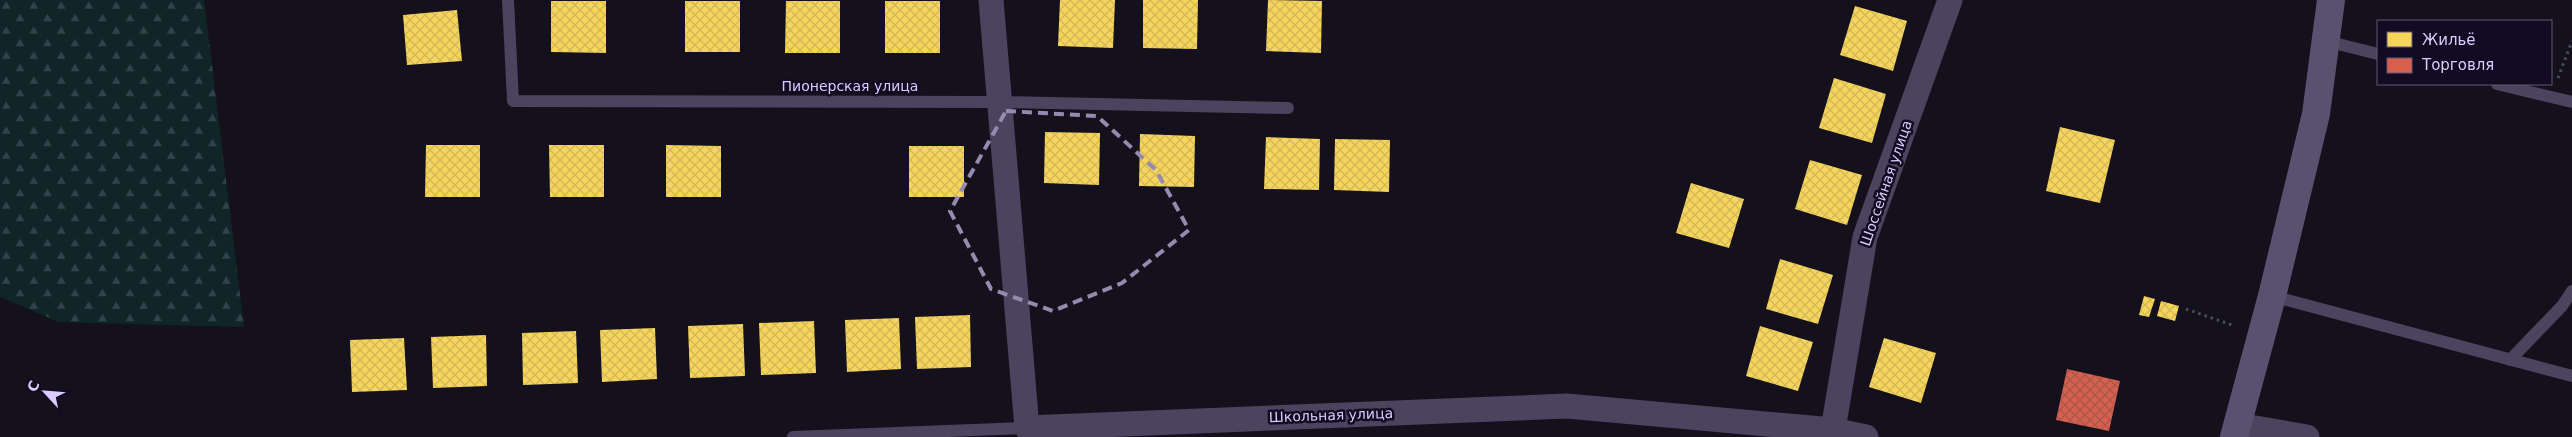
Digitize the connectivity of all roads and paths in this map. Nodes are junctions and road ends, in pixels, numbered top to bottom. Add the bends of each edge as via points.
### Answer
1 (508, 0) edge
2 (991, 0) edge
3 (1950, 0) edge
4 (2331, 0) edge
5 (2326, 41) junction
6 (2572, 41) edge
7 (2377, 54) edge
8 (2501, 85) edge
9 (2550, 97) junction
10 (999, 102) junction
11 (2572, 102) edge
12 (1288, 108) dead end
13 (2572, 291) edge
14 (2272, 296) junction
15 (2186, 309) dead end
16 (2262, 335) junction
17 (2510, 360) junction
18 (2572, 376) edge
19 (1027, 428) junction
20 (1834, 430) junction
21 (2236, 431) edge
22 (793, 437) edge
23 (1866, 437) edge
24 (2307, 437) edge

1 - 10 lane, Пионерская улица via 513,101
2 - 10 street
3 - 20 street, Шоссейная улица via 1865,237
4 - 5 main road
5 - 7 lane
5 - 14 main road via 2316,114
6 - 9 path
8 - 9 lane
9 - 11 lane
10 - 12 lane, Пионерская улица
10 - 19 street
13 - 17 lane via 2562,306
14 - 16 main road
14 - 17 lane
15 - 16 path
16 - 21 main road
17 - 18 lane
19 - 20 street, Школьная улица via 1567,406
19 - 22 lane, Школьная улица
20 - 23 street, Школьная улица
21 - 24 street

